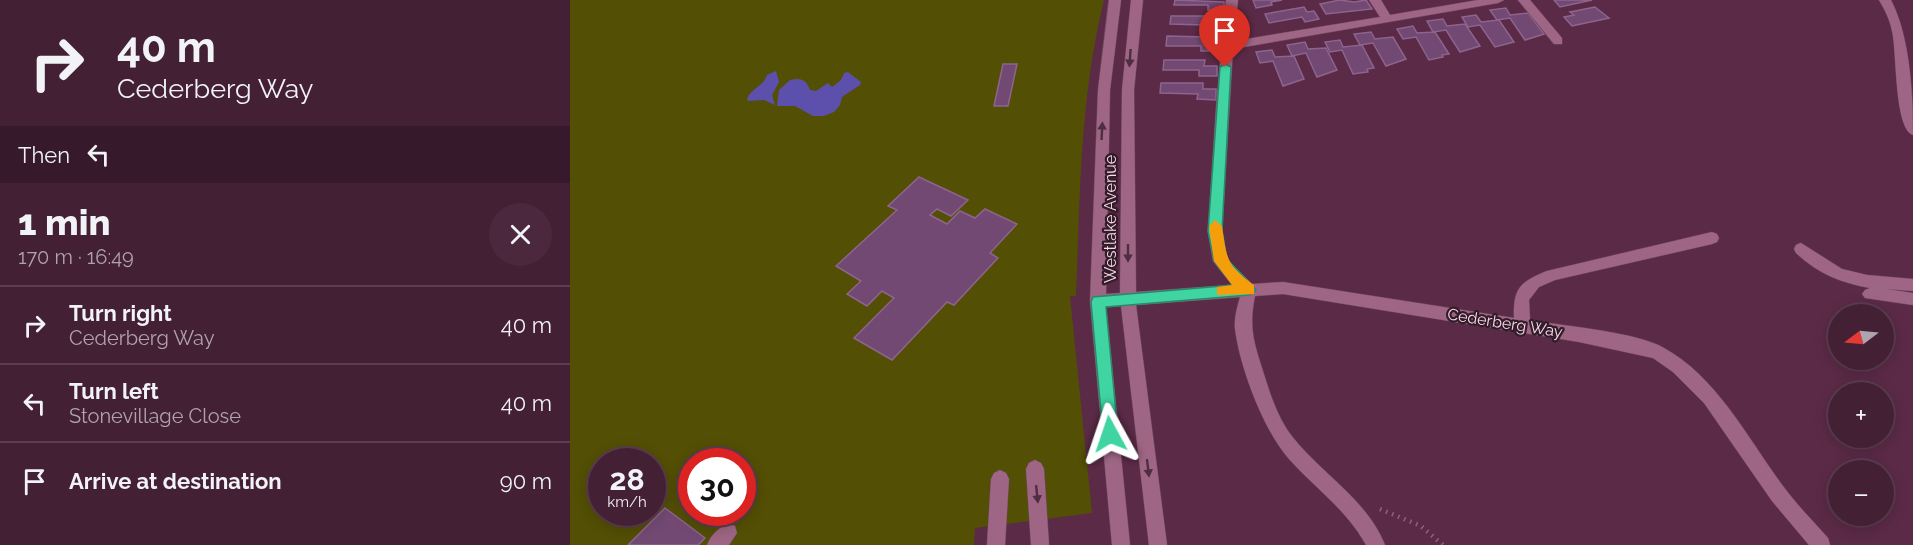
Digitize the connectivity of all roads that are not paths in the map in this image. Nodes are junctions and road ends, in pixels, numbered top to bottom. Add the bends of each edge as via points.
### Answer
1 (1115, 0) edge
2 (1137, 0) edge
3 (1232, 0) edge
4 (1375, 0) edge
5 (1498, 0) edge
6 (1524, 0) edge
7 (1885, 0) edge
8 (1388, 20) junction
9 (1558, 41) dead end
10 (1227, 46) junction
11 (1913, 130) edge
12 (1712, 238) dead end
13 (1801, 249) dead end
14 (1913, 285) edge
15 (1249, 290) junction
16 (1870, 294) dead end
17 (1128, 299) junction
18 (1913, 299) edge
19 (1098, 302) junction
20 (1522, 326) junction
21 (1035, 469) dead end
22 (1000, 479) dead end
23 (996, 545) edge
24 (1040, 545) edge
25 (1120, 545) edge
26 (1158, 545) edge
27 (1376, 545) edge
28 (1821, 545) edge

19 -> 1 street, Westlake Avenue via 1104,90
2 -> 17 street, Westlake Avenue via 1128,90
3 - 10 street
4 - 8 street
5 - 8 street
6 - 9 street
7 - 11 street via 1903,31 1904,90
8 - 10 street
10 - 15 street via 1215,231 1220,261
12 - 20 street via 1552,275 1534,283 1521,298
13 - 14 street via 1813,263 1834,274
15 - 17 street, Cederberg Way
15 - 20 street, Cederberg Way via 1283,288
15 - 27 street via 1243,329 1274,423 1284,440 1369,530
16 - 18 street
17 - 19 street, Cederberg Way
17 -> 26 street, Westlake Avenue
19 - 25 street, Westlake Avenue
20 - 28 street, Cederberg Way via 1634,345 1670,359 1710,398 1778,495
21 -> 24 street
22 - 23 street

